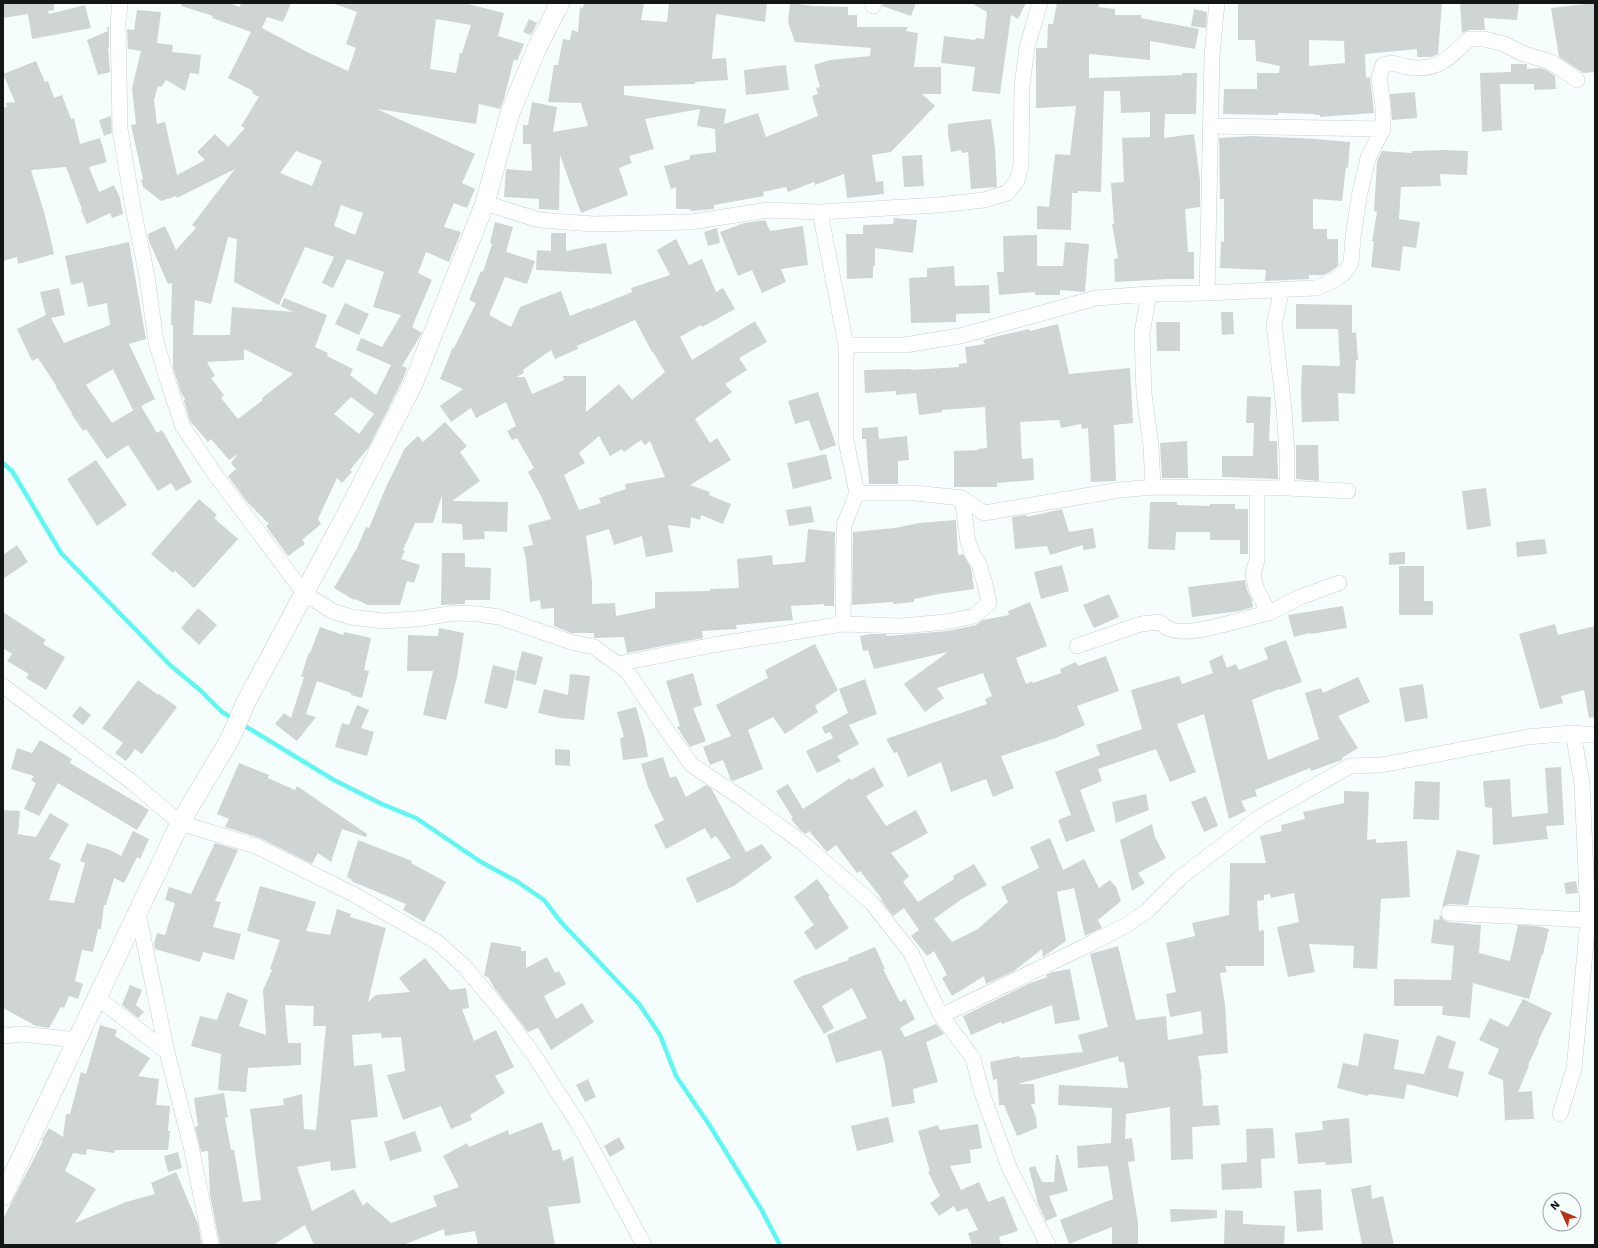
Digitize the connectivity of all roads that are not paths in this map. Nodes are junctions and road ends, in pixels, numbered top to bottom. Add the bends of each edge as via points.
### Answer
1 (120, 3) edge
2 (560, 3) edge
3 (1040, 3) edge
4 (1217, 3) edge
5 (1577, 80) dead end
6 (1210, 126) junction
7 (1382, 129) junction
8 (485, 203) junction
9 (820, 212) junction
10 (1282, 289) junction
11 (1207, 293) junction
12 (1149, 294) junction
13 (846, 345) junction
14 (1153, 487) junction
15 (1287, 488) junction
16 (1257, 489) junction
17 (1348, 491) dead end
18 (857, 493) junction
19 (962, 498) junction
20 (1340, 583) dead end
21 (304, 593) junction
22 (1269, 613) junction
23 (843, 624) junction
24 (1077, 646) dead end
25 (618, 664) junction
26 (3, 686) edge
27 (1573, 733) junction
28 (1595, 735) edge
29 (180, 823) junction
30 (138, 913) junction
31 (1449, 913) dead end
32 (1592, 921) edge
33 (98, 998) junction
34 (941, 1016) junction
35 (3, 1036) edge
36 (77, 1040) junction
37 (167, 1052) junction
38 (1560, 1114) dead end
39 (3, 1196) edge
40 (211, 1245) edge
41 (644, 1245) edge
42 (1048, 1245) edge

1 - 21 street via 120,129 147,276 156,342 169,385 183,427
2 - 8 main road via 537,48 510,113
3 - 9 street via 1027,47 1022,86 1021,166 1017,181 1007,193 984,200 938,205
4 - 6 street via 1212,55
5 - 7 street via 1551,62 1524,54 1504,44 1485,39 1469,39 1446,60 1431,68 1407,67 1393,62 1384,66 1379,77 1383,107
6 - 7 street
6 - 11 street
7 - 10 street via 1368,158 1353,238 1351,263 1335,280 1316,288
8 - 9 street via 539,220 593,224 690,222 768,210
8 - 21 main road via 413,384
9 - 13 street
10 - 11 street
10 - 15 street via 1274,324 1287,453
11 - 12 street
12 - 13 street via 1096,298 960,336 905,344
12 - 14 street via 1142,333 1144,394
13 - 18 street via 846,442
14 - 16 street
14 - 19 street via 984,512
15 - 16 street
15 - 17 street
16 - 22 street via 1257,560 1253,574 1256,588
18 - 19 street via 915,493
18 - 23 street via 844,525
19 - 23 street via 968,542 979,564 989,603 974,616 946,622 901,626
20 - 22 street via 1300,597
21 - 25 street via 332,611 383,621 456,613 498,617 571,642 594,647
21 - 29 main road via 246,702 230,739
22 - 24 street via 1214,628 1181,631 1169,629 1159,622 1141,624
23 - 25 street via 713,645
25 - 34 street via 627,671 692,765 804,844 872,903 911,953
26 - 29 street via 132,782
27 - 28 street
27 - 32 street via 1582,784
27 - 34 street via 1527,737 1381,765 1350,766 1260,817 1181,877 1148,910 1128,924
29 - 30 main road
29 - 41 street via 256,846 354,894 437,942 464,966 503,1013 547,1075 582,1130
30 - 33 main road
30 - 37 street
31 - 32 street
32 - 38 street via 1574,1069
33 - 36 main road
33 - 37 street
34 - 42 street via 973,1058 982,1093 1009,1167
35 - 36 street via 22,1034
36 - 39 main road
37 - 40 street via 191,1146

